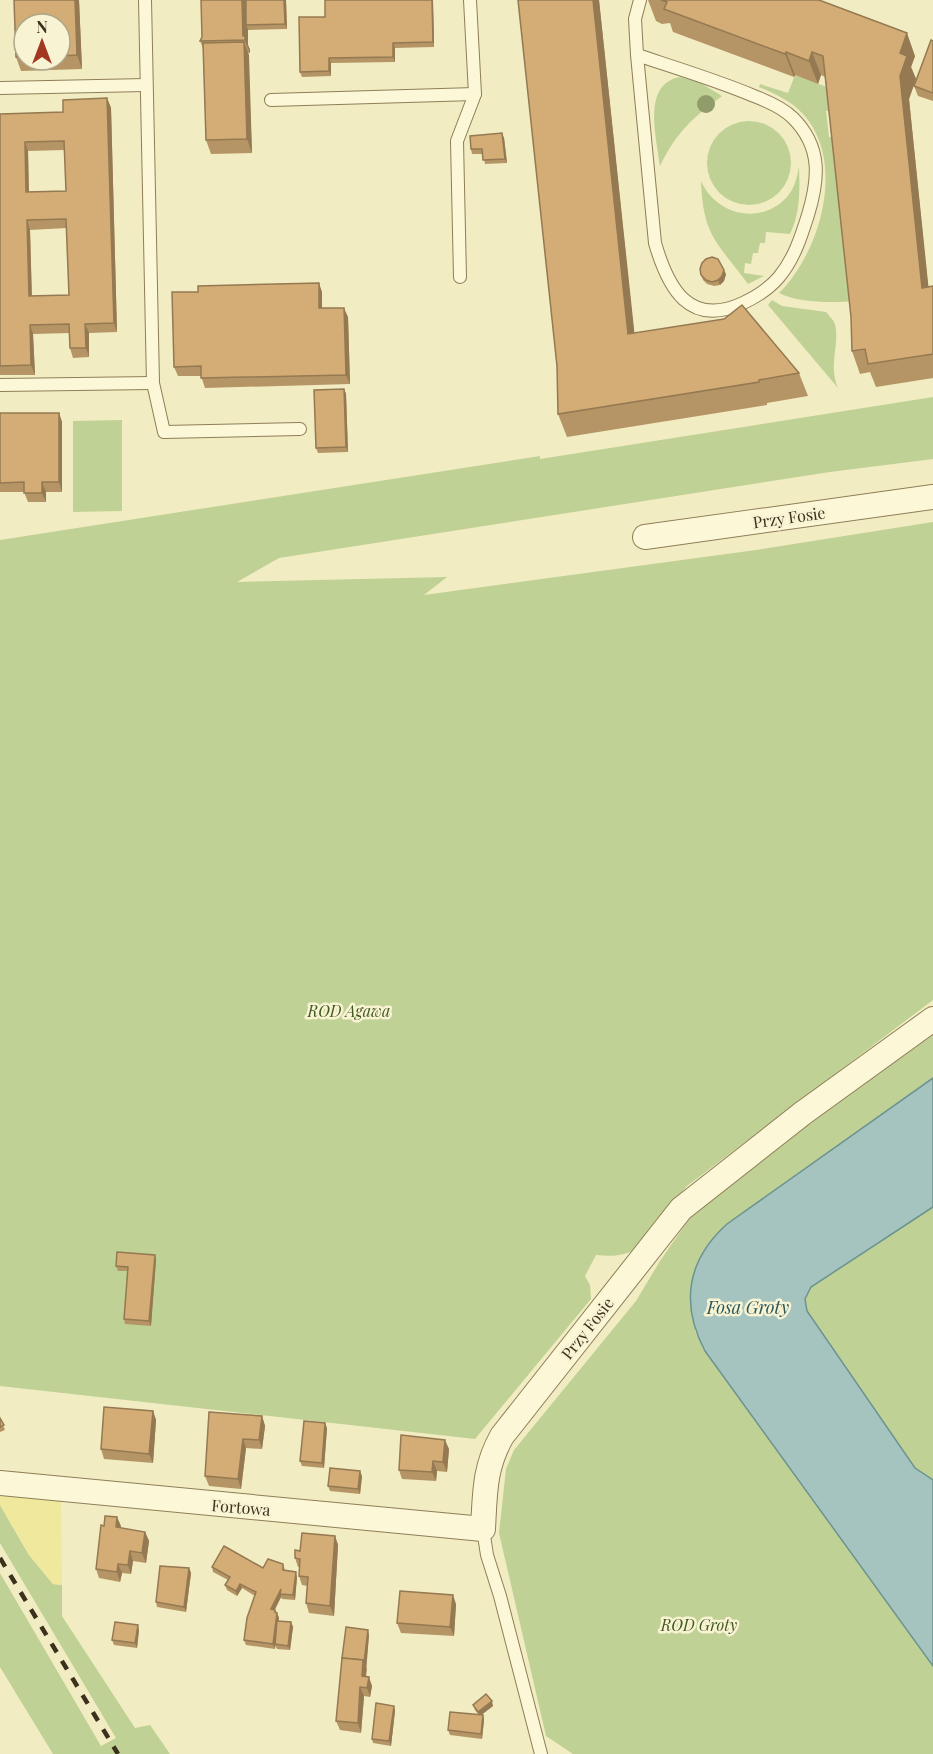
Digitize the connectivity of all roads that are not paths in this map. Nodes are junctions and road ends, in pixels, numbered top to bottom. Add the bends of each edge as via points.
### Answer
1 (145, 0) edge
2 (470, 0) edge
3 (640, 0) edge
4 (638, 55) junction
5 (146, 85) junction
6 (0, 88) edge
7 (475, 94) junction
8 (271, 100) dead end
9 (460, 277) dead end
10 (153, 383) junction
11 (0, 385) edge
12 (300, 429) dead end
13 (933, 497) edge
14 (645, 537) dead end
15 (933, 1019) edge
16 (0, 1483) edge
17 (483, 1529) junction
18 (541, 1754) edge

1 - 5 lane
2 - 7 lane
3 - 4 lane via 635,19
4 - 4 lane via 655,243 663,270 673,287 700,310 733,308 766,291 796,252 817,167 809,138 793,117 771,103
5 - 6 lane
5 - 10 lane
7 - 8 lane
7 - 9 lane via 457,141
10 - 11 lane
10 - 12 lane via 164,432
13 - 14 street, Przy Fosie
15 - 17 street, Przy Fosie via 803,1113 681,1209 502,1436 491,1455 486,1479
16 - 17 street, Fortowa
17 - 18 lane, Przy Fosie

